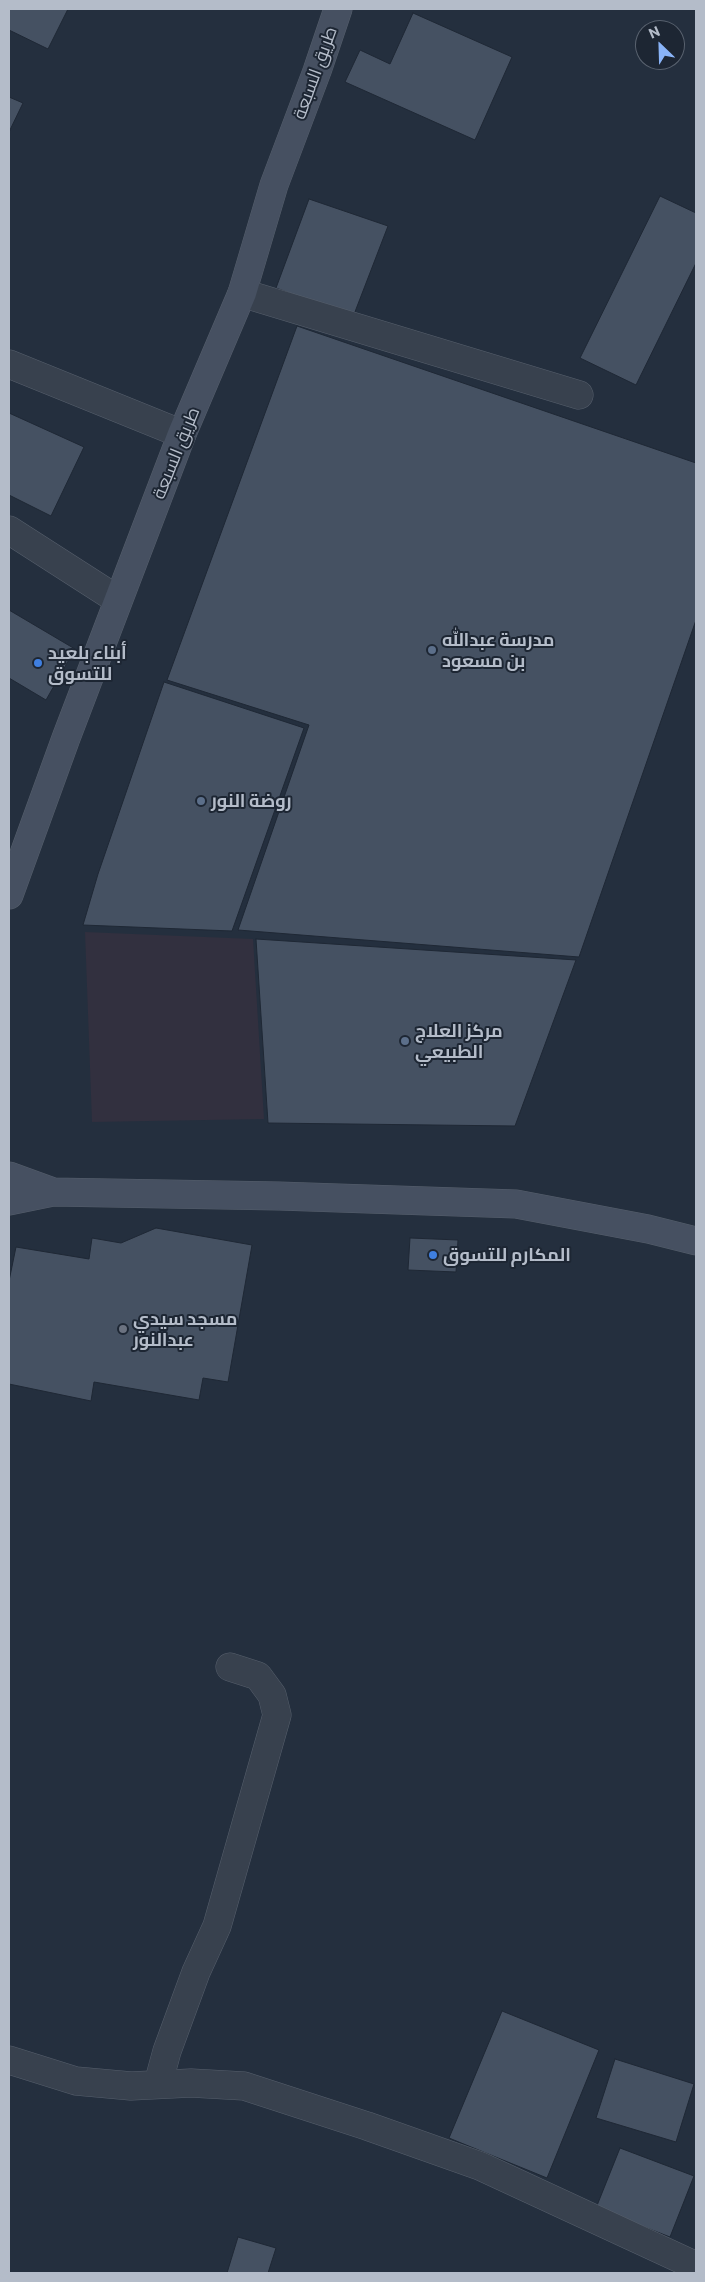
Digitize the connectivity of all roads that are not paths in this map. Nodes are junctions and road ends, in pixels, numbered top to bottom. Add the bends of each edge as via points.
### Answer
1 (338, 9) edge
2 (242, 293) junction
3 (9, 364) edge
4 (580, 395) dead end
5 (182, 434) junction
6 (9, 530) edge
7 (118, 600) junction
8 (9, 896) edge
9 (9, 1176) edge
10 (53, 1192) junction
11 (9, 1201) edge
12 (696, 1241) edge
13 (230, 1667) dead end
14 (9, 2060) edge
15 (158, 2084) junction
16 (696, 2266) edge

1 - 2 street, طريق السبعة via 274,185
2 - 4 street
2 - 5 street, طريق السبعة
3 - 5 street
5 - 7 street, طريق السبعة
6 - 7 street
7 - 8 street, طريق السبعة
9 - 10 street
10 - 11 street
10 - 12 street via 516,1204
13 - 15 street via 258,1676 272,1696 277,1715 217,1926 196,1972
14 - 15 street via 76,2080 131,2086
15 - 16 street via 244,2086 367,2126 480,2166

